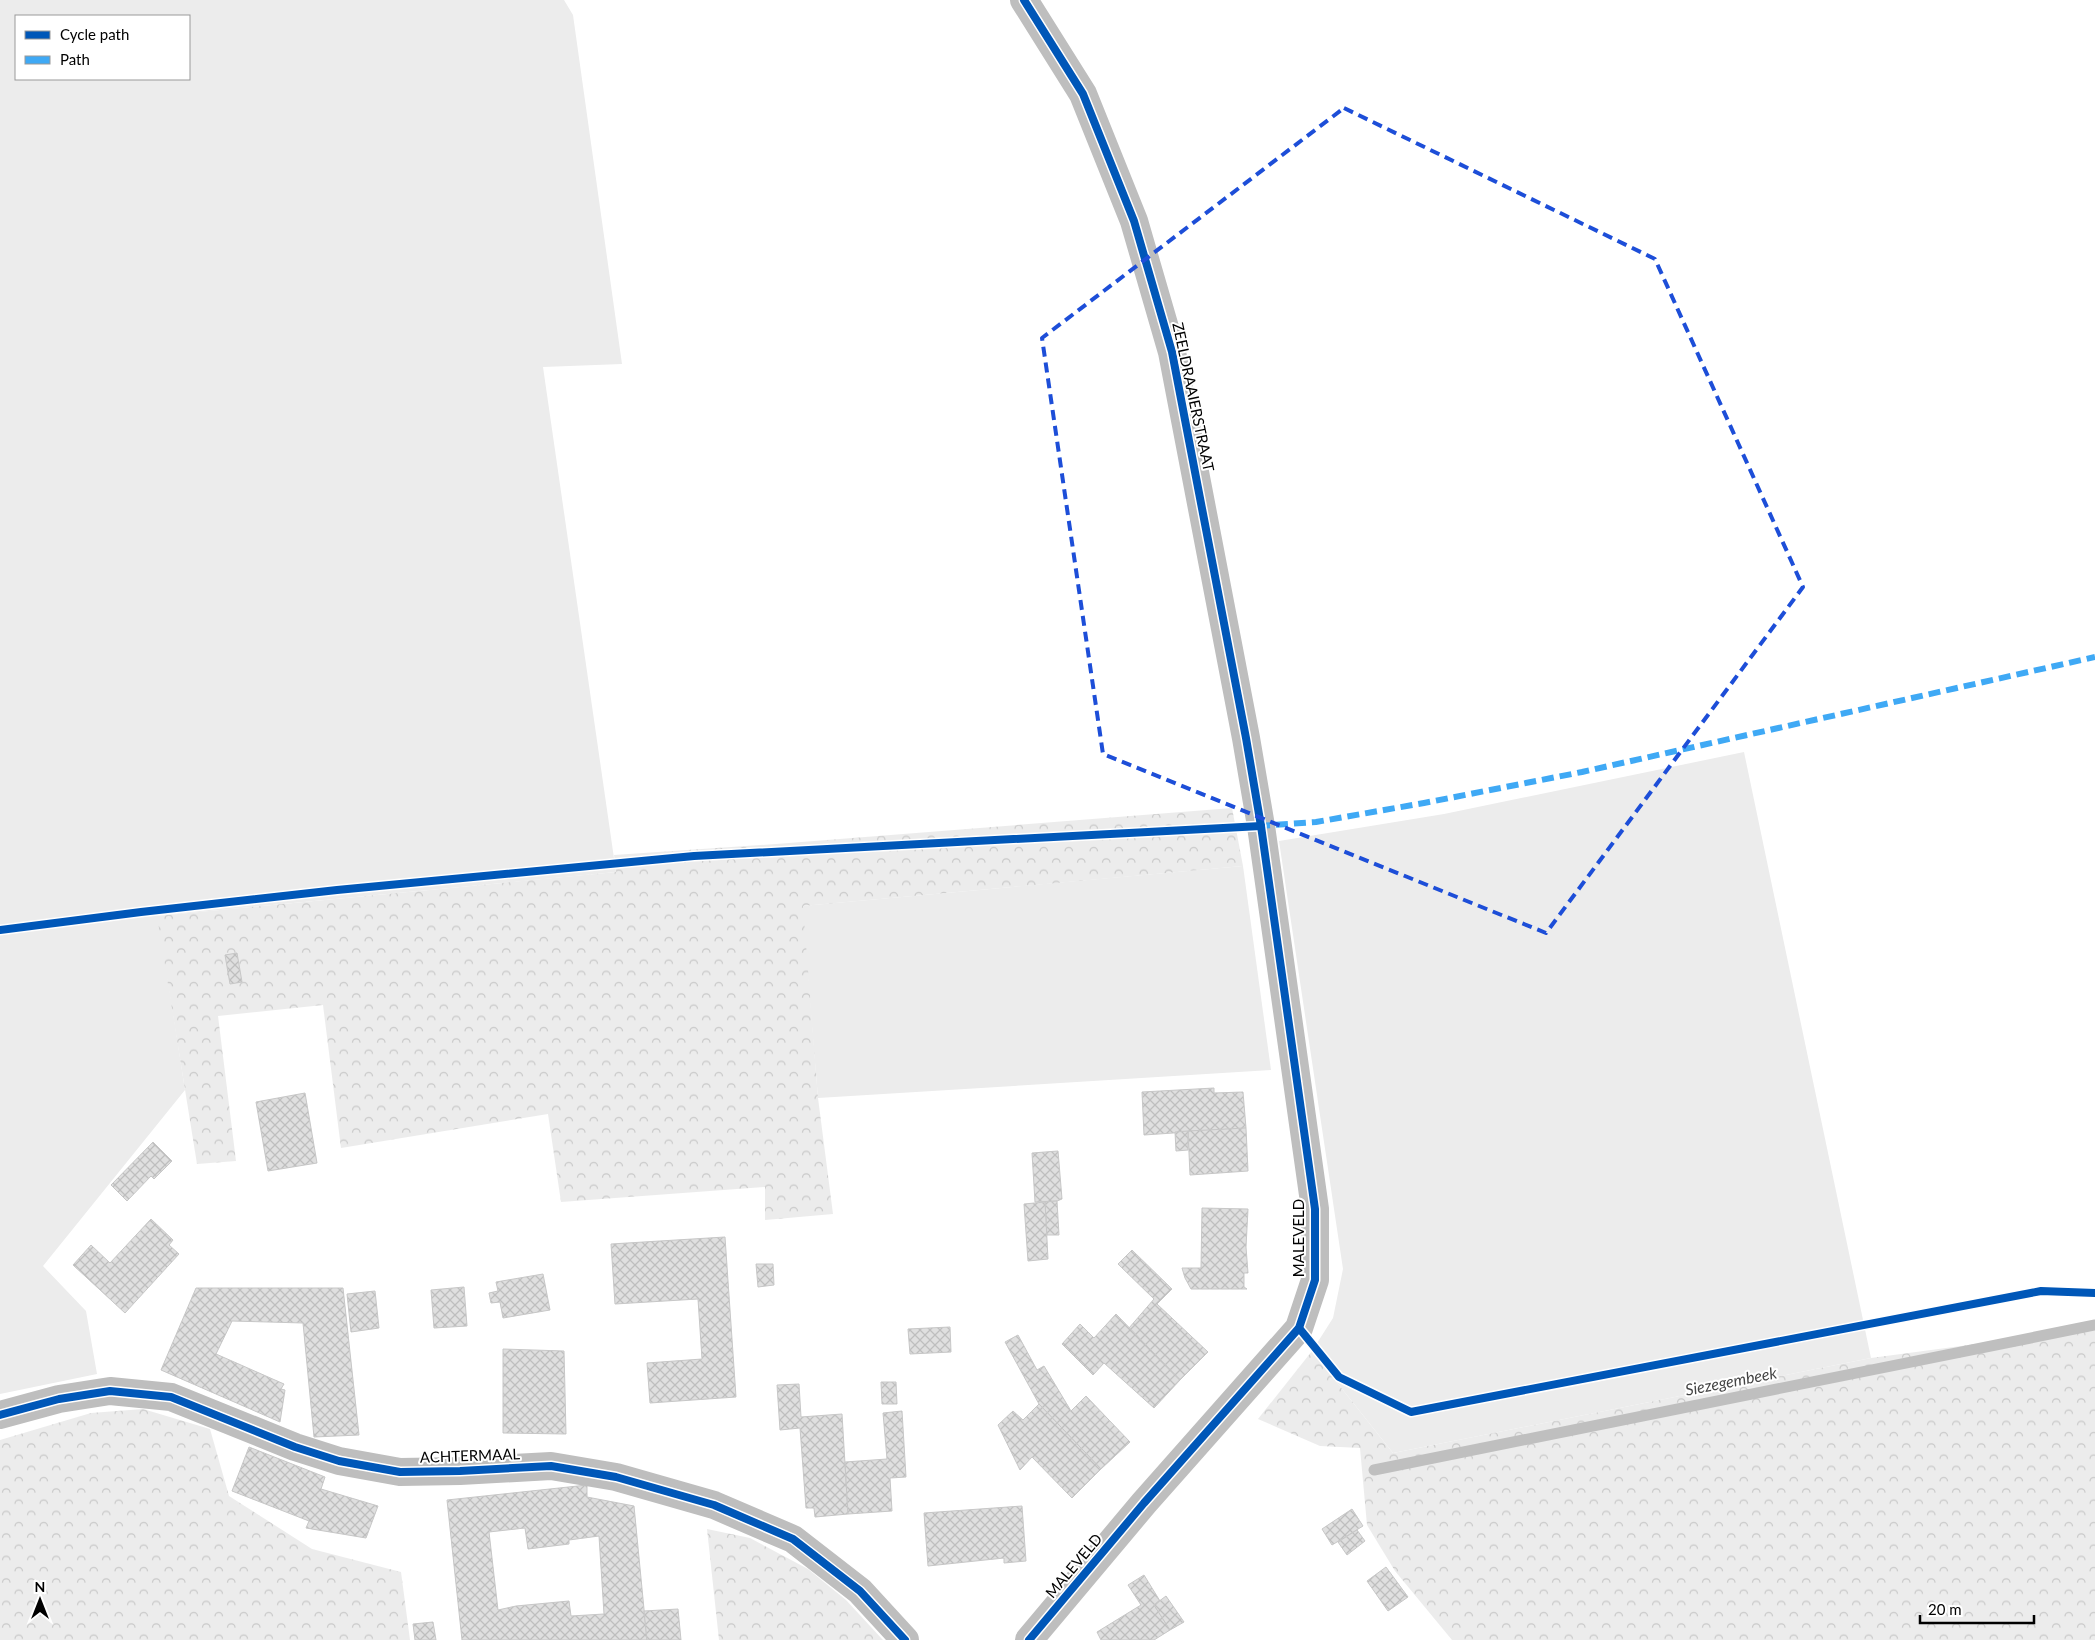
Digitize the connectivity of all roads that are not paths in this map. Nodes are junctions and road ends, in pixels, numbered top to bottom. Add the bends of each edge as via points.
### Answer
1 (1024, 0) edge
2 (1260, 826) joint
3 (0, 1415) edge
4 (905, 1640) edge
5 (1029, 1640) edge

1 - 2 street, ZEELDRAAIERSTRAAT via 1083,94 1134,222 1172,352
2 - 5 street, MALEVELD via 1315,1209 1314,1280 1299,1328 1150,1496
3 - 4 street, ACHTERMAAL via 59,1399 110,1391 171,1398 295,1447 339,1461 400,1472 551,1466 616,1477 714,1505 793,1539 860,1591

